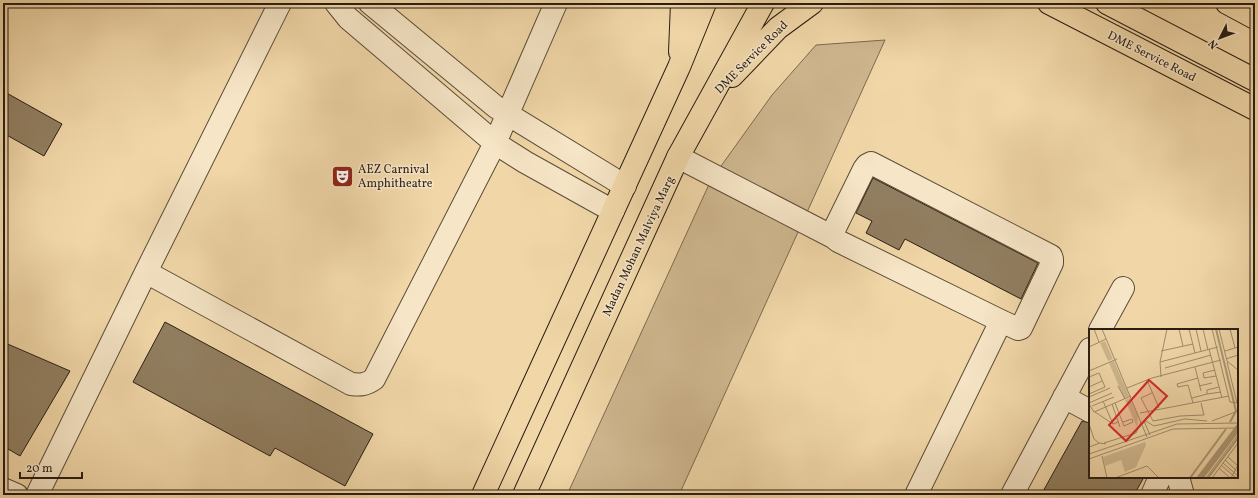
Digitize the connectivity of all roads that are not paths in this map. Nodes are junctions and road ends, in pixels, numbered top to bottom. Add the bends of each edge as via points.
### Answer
1 (280, 3) edge
2 (336, 3) edge
3 (370, 3) edge
4 (556, 3) edge
5 (682, 3) edge
6 (706, 3) edge
7 (763, 3) edge
8 (812, 3) edge
9 (1049, 3) edge
10 (1107, 3) edge
11 (1227, 3) edge
12 (1255, 18) edge
13 (679, 67) junction
14 (1255, 80) edge
15 (711, 98) junction
16 (1255, 109) edge
17 (508, 114) junction
18 (495, 143) junction
19 (678, 157) junction
20 (625, 186) junction
21 (613, 211) junction
22 (833, 237) junction
23 (146, 272) junction
24 (1123, 288) dead end
25 (1001, 321) junction
26 (1101, 329) edge
27 (1089, 351) edge
28 (1064, 398) junction
29 (1089, 410) edge
30 (1160, 478) edge
31 (1178, 478) edge
32 (3, 489) edge
33 (17, 495) edge
34 (37, 495) edge
35 (483, 495) edge
36 (524, 495) edge
37 (916, 495) edge
38 (1012, 495) edge
39 (1152, 495) edge
40 (1183, 495) edge

1 - 23 street
2 - 18 street via 348,18
3 - 17 street via 496,107
4 - 17 street
5 - 13 main road
6 - 13 main road
7 - 15 main road, Madan Mohan Malviya Marg
8 - 15 main road, DME Service Road via 778,28
9 - 16 main road, DME Service Road
10 - 14 main road
11 - 12 main road
13 - 20 main road
15 - 19 main road, Madan Mohan Malviya Marg
17 - 18 street
17 - 20 street
18 - 21 street
18 - 23 street via 374,379 367,384 351,384
19 - 22 street
19 - 36 main road, Madan Mohan Malviya Marg
20 - 21 main road
21 - 35 main road
22 - 25 street
22 - 25 street via 833,232 864,168 871,164 878,167 1051,256 1052,263 1021,328
23 - 34 street
24 - 26 street
25 - 37 street
27 - 28 street
28 - 29 street
28 - 38 street
30 - 39 street
31 - 40 street
32 - 33 street

